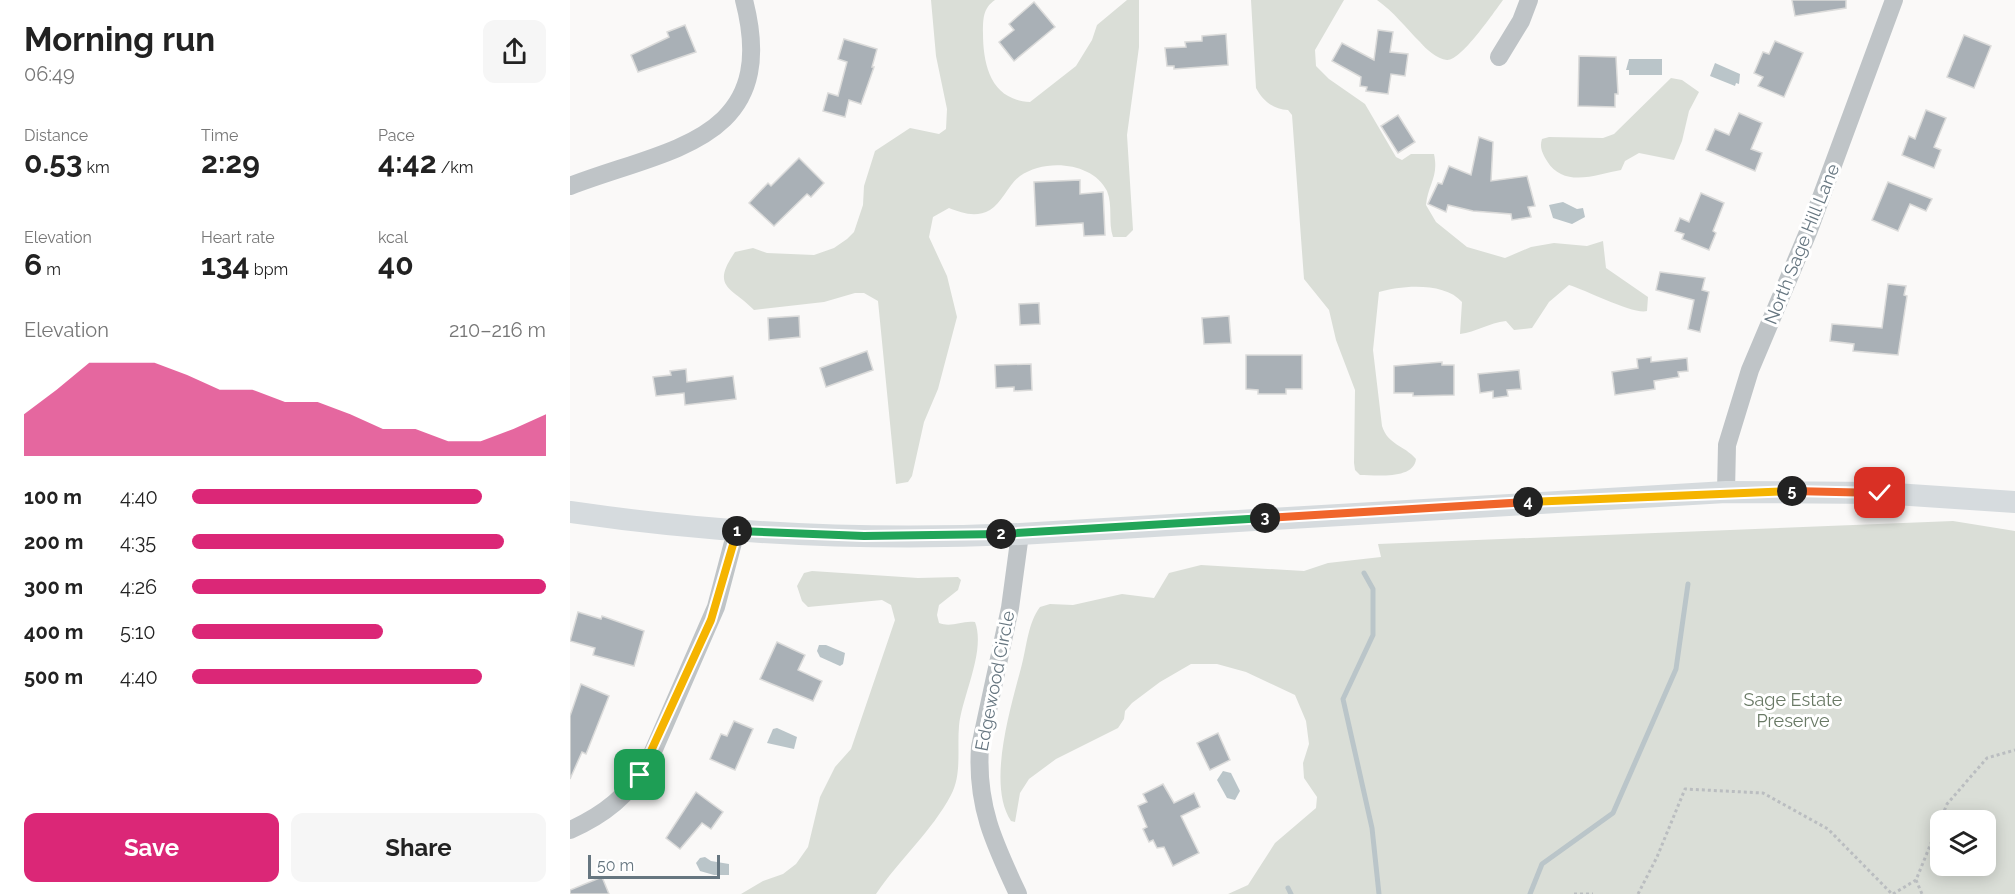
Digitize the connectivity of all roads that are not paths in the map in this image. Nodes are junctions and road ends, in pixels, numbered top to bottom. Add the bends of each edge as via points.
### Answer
1 (744, 0) edge
2 (1529, 0) edge
3 (1894, 0) edge
4 (1499, 57) dead end
5 (570, 186) edge
6 (1726, 492) junction
7 (2015, 501) edge
8 (570, 512) edge
9 (736, 531) junction
10 (1020, 534) junction
11 (570, 830) edge
12 (1018, 894) edge

1 - 5 street via 753,38 751,62 742,91 720,124 684,147
2 - 4 street
3 - 6 street, North Sage Hill Lane via 1809,230 1750,370 1727,445
6 - 7 main road via 1880,493
6 - 10 main road
8 - 9 main road
9 - 10 main road via 886,537
9 - 11 street via 716,607 648,763 615,804
10 - 12 street, Edgewood Circle via 1010,608 978,767 982,808

